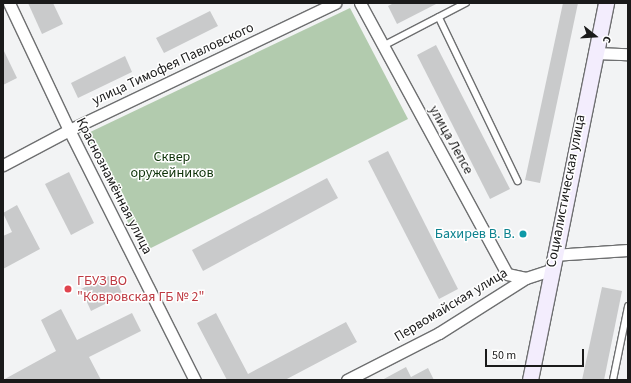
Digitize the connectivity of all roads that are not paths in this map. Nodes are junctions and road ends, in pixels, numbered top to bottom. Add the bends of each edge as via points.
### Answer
1 (9, 3) edge
2 (335, 3) edge
3 (360, 3) edge
4 (466, 3) edge
5 (606, 3) edge
6 (439, 17) junction
7 (383, 46) junction
8 (594, 53) junction
9 (628, 54) edge
10 (69, 130) junction
11 (3, 165) edge
12 (518, 182) dead end
13 (628, 250) edge
14 (553, 255) junction
15 (550, 270) junction
16 (526, 278) junction
17 (628, 307) edge
18 (195, 380) edge
19 (347, 380) edge
20 (530, 380) edge
21 (613, 380) edge

1 - 10 street, Краснознамённая улица
2 - 10 street, улица Тимофея Павловского
3 - 7 street, улица Лепсе
4 - 6 lane
5 - 8 main road, Социалистическая улица
6 - 7 lane
6 - 12 lane
7 - 16 street, улица Лепсе via 507,274
8 - 9 street
8 - 14 main road, Социалистическая улица
10 - 11 street, улица Тимофея Павловского
10 - 18 street, Краснознамённая улица
13 - 14 street
14 - 15 main road, Социалистическая улица
15 - 16 street, Первомайская улица
15 - 20 main road, Социалистическая улица
16 - 19 street, Первомайская улица via 439,333
17 - 21 lane

